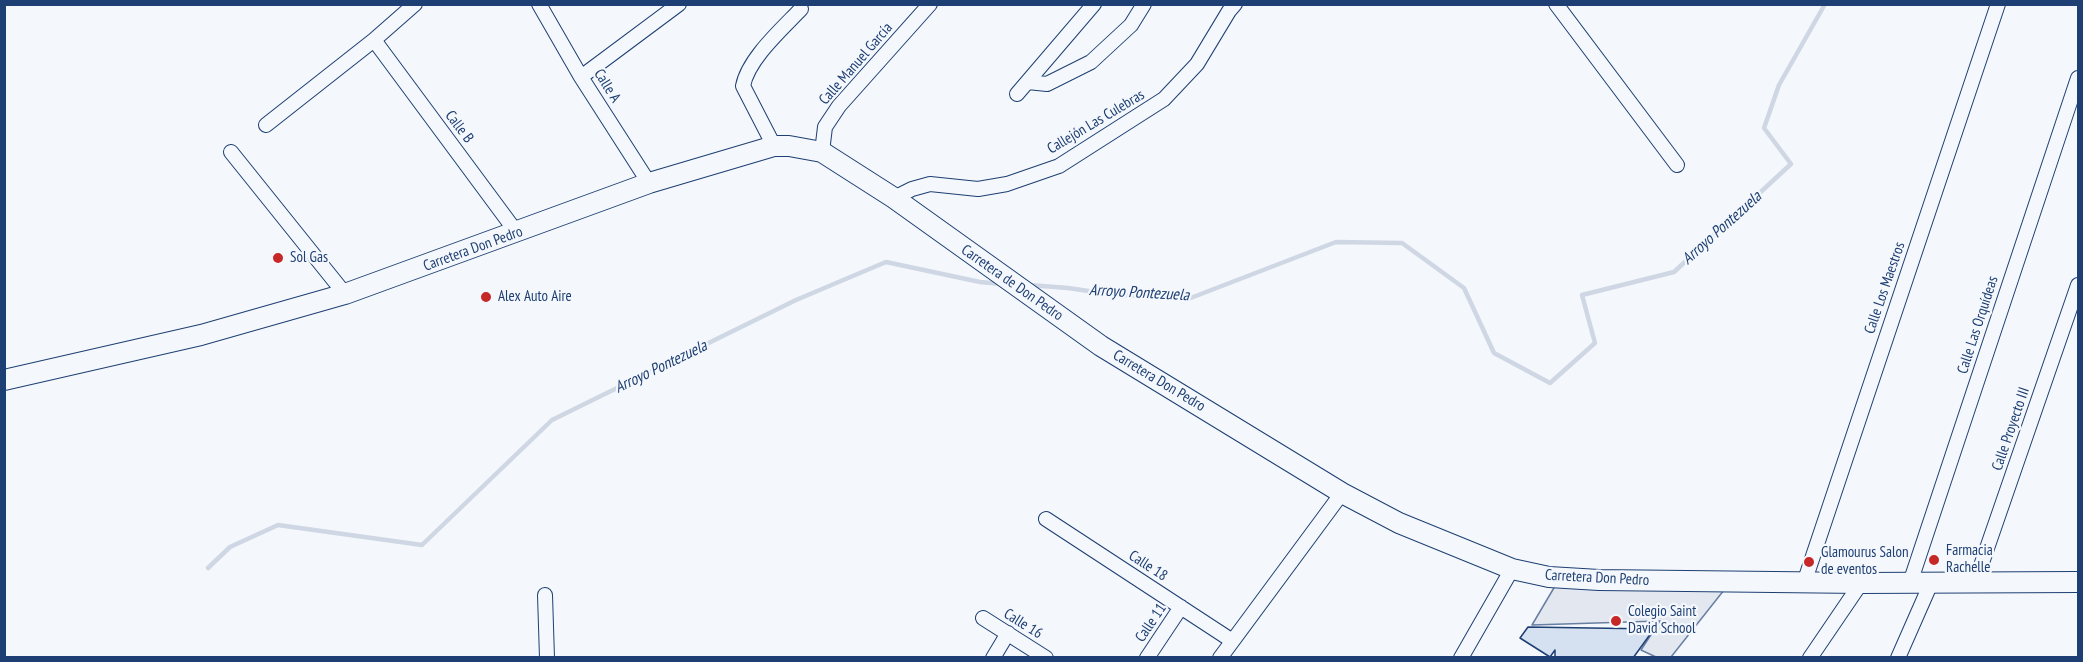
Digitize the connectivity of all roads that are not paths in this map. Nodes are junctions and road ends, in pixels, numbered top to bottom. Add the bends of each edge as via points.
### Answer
1 (415, 4) edge
2 (539, 4) edge
3 (679, 4) edge
4 (930, 4) edge
5 (1094, 4) edge
6 (1144, 4) edge
7 (1235, 4) edge
8 (1556, 4) edge
9 (1998, 4) edge
10 (801, 9) dead end
11 (399, 10) edge
12 (374, 40) junction
13 (581, 77) junction
14 (2079, 78) edge
15 (1028, 82) junction
16 (1017, 94) dead end
17 (266, 125) dead end
18 (774, 146) junction
19 (231, 152) dead end
20 (822, 152) junction
21 (1677, 165) dead end
22 (649, 183) junction
23 (894, 198) junction
24 (922, 219) joint
25 (517, 233) junction
26 (2079, 285) edge
27 (345, 294) junction
28 (1101, 346) joint
29 (4, 380) edge
30 (1342, 493) junction
31 (1046, 519) dead end
32 (1512, 569) junction
33 (2079, 582) edge
34 (1804, 583) junction
35 (1861, 583) junction
36 (1910, 583) junction
37 (1931, 583) junction
38 (1975, 583) junction
39 (545, 595) dead end
40 (1181, 607) junction
41 (983, 618) dead end
42 (1008, 633) junction
43 (1231, 640) junction
44 (547, 657) edge
45 (993, 657) edge
46 (1046, 657) edge
47 (1147, 657) edge
48 (1220, 657) edge
49 (1461, 657) edge
50 (1810, 657) edge
51 (1898, 657) edge

1 - 11 street
2 - 13 street, Calle A
3 - 13 street
4 - 20 street, Calle Manuel García via 839,106 825,127
5 - 15 street
6 - 15 street via 1131,25 1091,62 1047,84
7 - 23 street, Callejón Las Culebras via 1197,64 1164,99 1059,166 1007,184 978,189 930,184
8 - 21 street
9 - 34 street, Calle Los Maestros
10 - 18 street via 762,51 745,76 743,86
11 - 12 street
12 - 17 street
12 - 25 street, Calle B
13 - 22 street, Calle A
14 - 36 street, Calle Las Orquídeas
15 - 16 street
18 - 20 street, Carretera Don Pedro
18 - 22 street, Carretera Don Pedro
19 - 27 street
20 - 23 street, Carretera Don Pedro
22 - 25 street, Carretera Don Pedro
23 - 24 street, Carretera Don Pedro
24 - 28 street, Carretera de Don Pedro
25 - 27 street, Carretera Don Pedro
26 - 38 street, Calle Proyecto III
27 - 29 street, Carretera Don Pedro via 201,335
28 - 30 street, Carretera Don Pedro
30 - 32 street, Carretera Don Pedro via 1399,523
30 - 43 street
31 - 40 street, Calle 18
32 - 34 street, Carretera Don Pedro via 1579,579
32 - 49 street
33 - 38 street, Carretera Don Pedro
34 - 35 street, Carretera Don Pedro
35 - 36 street, Carretera Don Pedro
35 - 50 street
36 - 37 street, Carretera Don Pedro
37 - 38 street, Carretera Don Pedro
37 - 51 street
39 - 44 street
40 - 43 street, Calle 18
40 - 47 street, Calle 11
41 - 42 street, Calle 16
42 - 45 street
42 - 46 street, Calle 16
43 - 48 street

